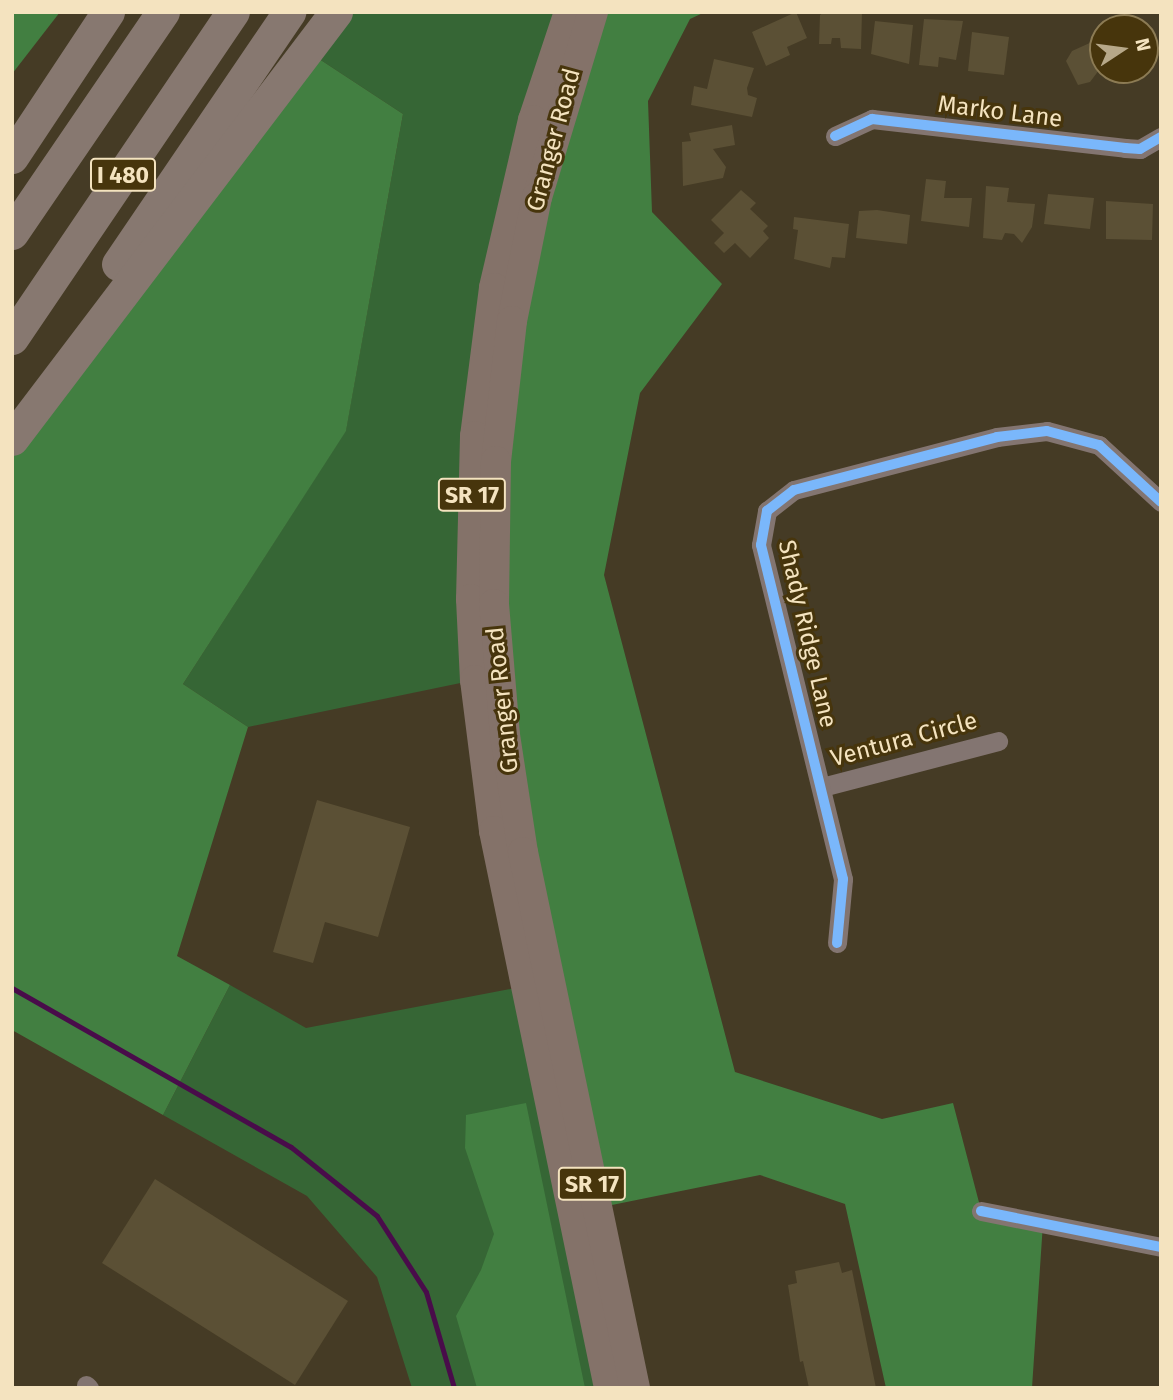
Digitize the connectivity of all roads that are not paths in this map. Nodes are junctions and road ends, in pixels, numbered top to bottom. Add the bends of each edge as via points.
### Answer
1 (108, 12) edge
2 (163, 12) edge
3 (233, 12) edge
4 (289, 12) edge
5 (336, 12) edge
6 (569, 12) edge
7 (593, 12) edge
8 (835, 136) dead end
9 (1161, 137) edge
10 (12, 157) edge
11 (12, 233) edge
12 (12, 338) edge
13 (12, 423) edge
14 (12, 439) edge
15 (1161, 502) edge
16 (998, 741) dead end
17 (822, 787) junction
18 (837, 943) dead end
19 (538, 983) junction
20 (981, 1210) dead end
21 (1161, 1247) edge
22 (609, 1388) edge
23 (635, 1388) edge

1 - 10 highway
2 - 11 highway, I 480
3 - 12 highway, I 480
4 - 13 highway
5 - 14 highway
6 - 19 main road, Granger Road / SR 17 via 513,195 483,358 473,462 475,680 494,831
7 - 19 main road, Granger Road / SR 17 via 537,197 512,321 496,461 494,604 505,736
8 - 9 street, Marko Lane via 872,118 1140,149
15 - 17 street, Shady Ridge Lane via 1099,445 1046,431 997,437 794,490 779,499 767,511 761,545
16 - 17 street, Ventura Circle
17 - 18 street, Shady Ridge Lane via 845,896
19 - 22 main road, Granger Road / SR 17
19 - 23 main road, Granger Road / SR 17
20 - 21 street

